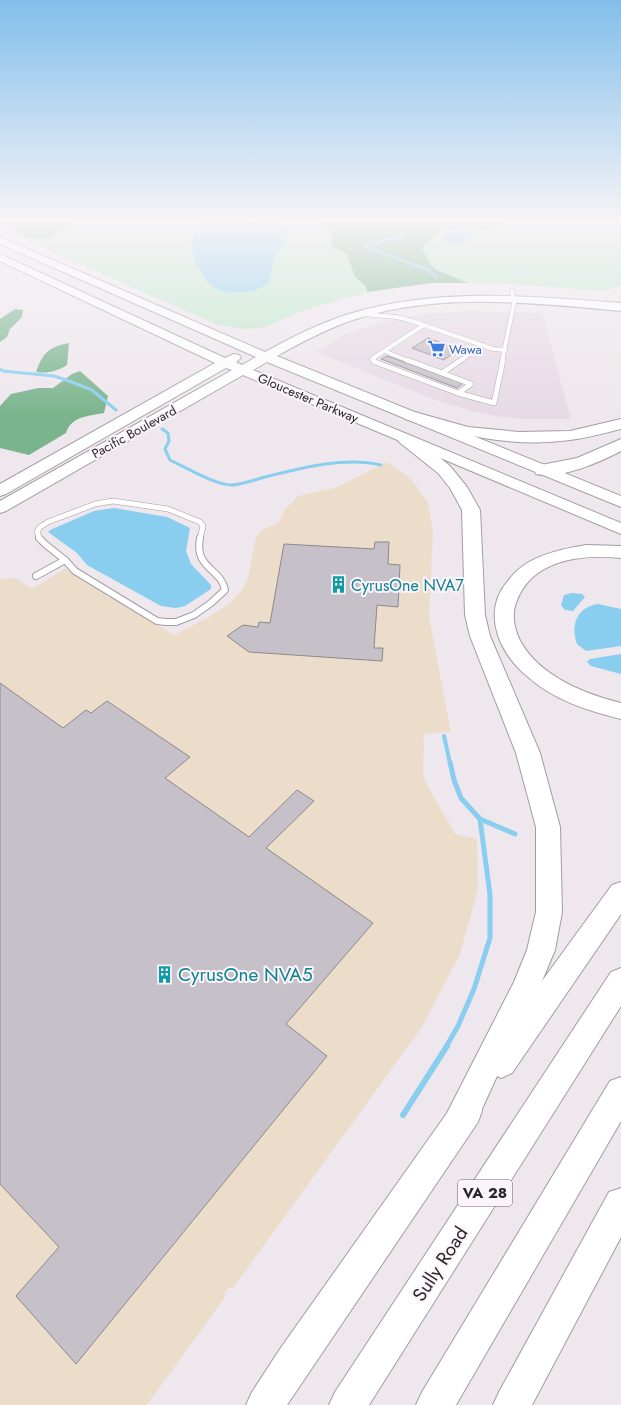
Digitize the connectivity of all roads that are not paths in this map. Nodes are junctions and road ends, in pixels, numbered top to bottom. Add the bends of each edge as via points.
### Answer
1 (59, 285) edge
2 (99, 285) edge
3 (513, 295) junction
4 (621, 300) edge
5 (621, 307) edge
6 (361, 314) junction
7 (424, 325) junction
8 (298, 326) dead end
9 (267, 341) dead end
10 (482, 345) junction
11 (250, 350) junction
12 (505, 350) junction
13 (384, 351) junction
14 (267, 357) junction
15 (226, 363) junction
16 (248, 368) junction
17 (442, 373) junction
18 (458, 393) junction
19 (411, 416) junction
20 (621, 424) edge
21 (405, 439) junction
22 (621, 444) edge
23 (542, 470) junction
24 (0, 491) edge
25 (621, 502) edge
26 (0, 508) edge
27 (621, 529) edge
28 (621, 552) edge
29 (65, 560) junction
30 (36, 576) dead end
31 (621, 711) edge
32 (621, 893) edge
33 (621, 981) edge
34 (621, 1092) edge
35 (459, 1122) junction
36 (621, 1204) edge
37 (621, 1222) edge
38 (588, 1263) junction
39 (265, 1405) edge
40 (348, 1405) edge
41 (435, 1405) edge
42 (512, 1405) edge

1 - 15 main road, Gloucester Parkway
2 - 11 main road, Gloucester Parkway
3 - 4 main road
3 - 5 main road
3 - 6 main road, Pacific Boulevard via 433,301
3 - 8 main road via 443,290 389,297 360,302
3 - 12 lane
6 - 7 lane via 397,317
6 - 14 main road, Pacific Boulevard via 323,328
7 - 10 lane
7 - 13 lane
9 - 11 main road, Pacific Boulevard
10 - 12 lane
10 - 17 lane
11 - 14 main road, Gloucester Parkway
11 - 15 main road, Pacific Boulevard
12 - 18 lane via 494,403
13 - 17 lane
13 - 18 lane via 372,359
14 - 16 main road, Pacific Boulevard
14 - 19 main road, Gloucester Parkway
15 - 16 main road, Gloucester Parkway
15 - 24 main road, Pacific Boulevard
16 - 21 main road, Gloucester Parkway
16 - 23 main road via 275,372 490,460
16 - 26 main road, Pacific Boulevard
17 - 18 lane via 471,384
19 - 20 highway via 452,428 519,437 563,436
19 - 23 main road, Gloucester Parkway
21 - 27 main road, Gloucester Parkway
21 - 35 highway via 438,462 452,476 471,510 475,615 480,636 528,753 548,827 549,912 541,950 525,989
22 - 23 highway via 581,463
23 - 25 main road, Gloucester Parkway
28 - 31 highway via 594,551 571,554 536,565 512,586 506,599 504,614 505,628 513,647 546,681 576,697
29 - 29 lane via 75,571 157,621 167,624 184,620 225,590 224,582 200,557 198,549 203,526 200,522 168,509 105,502 48,522 40,527 38,537
29 - 30 lane
32 - 35 highway
33 - 40 highway, Sully Road / VA 28
34 - 41 highway
35 - 39 highway
36 - 38 highway
37 - 38 highway
38 - 42 highway

